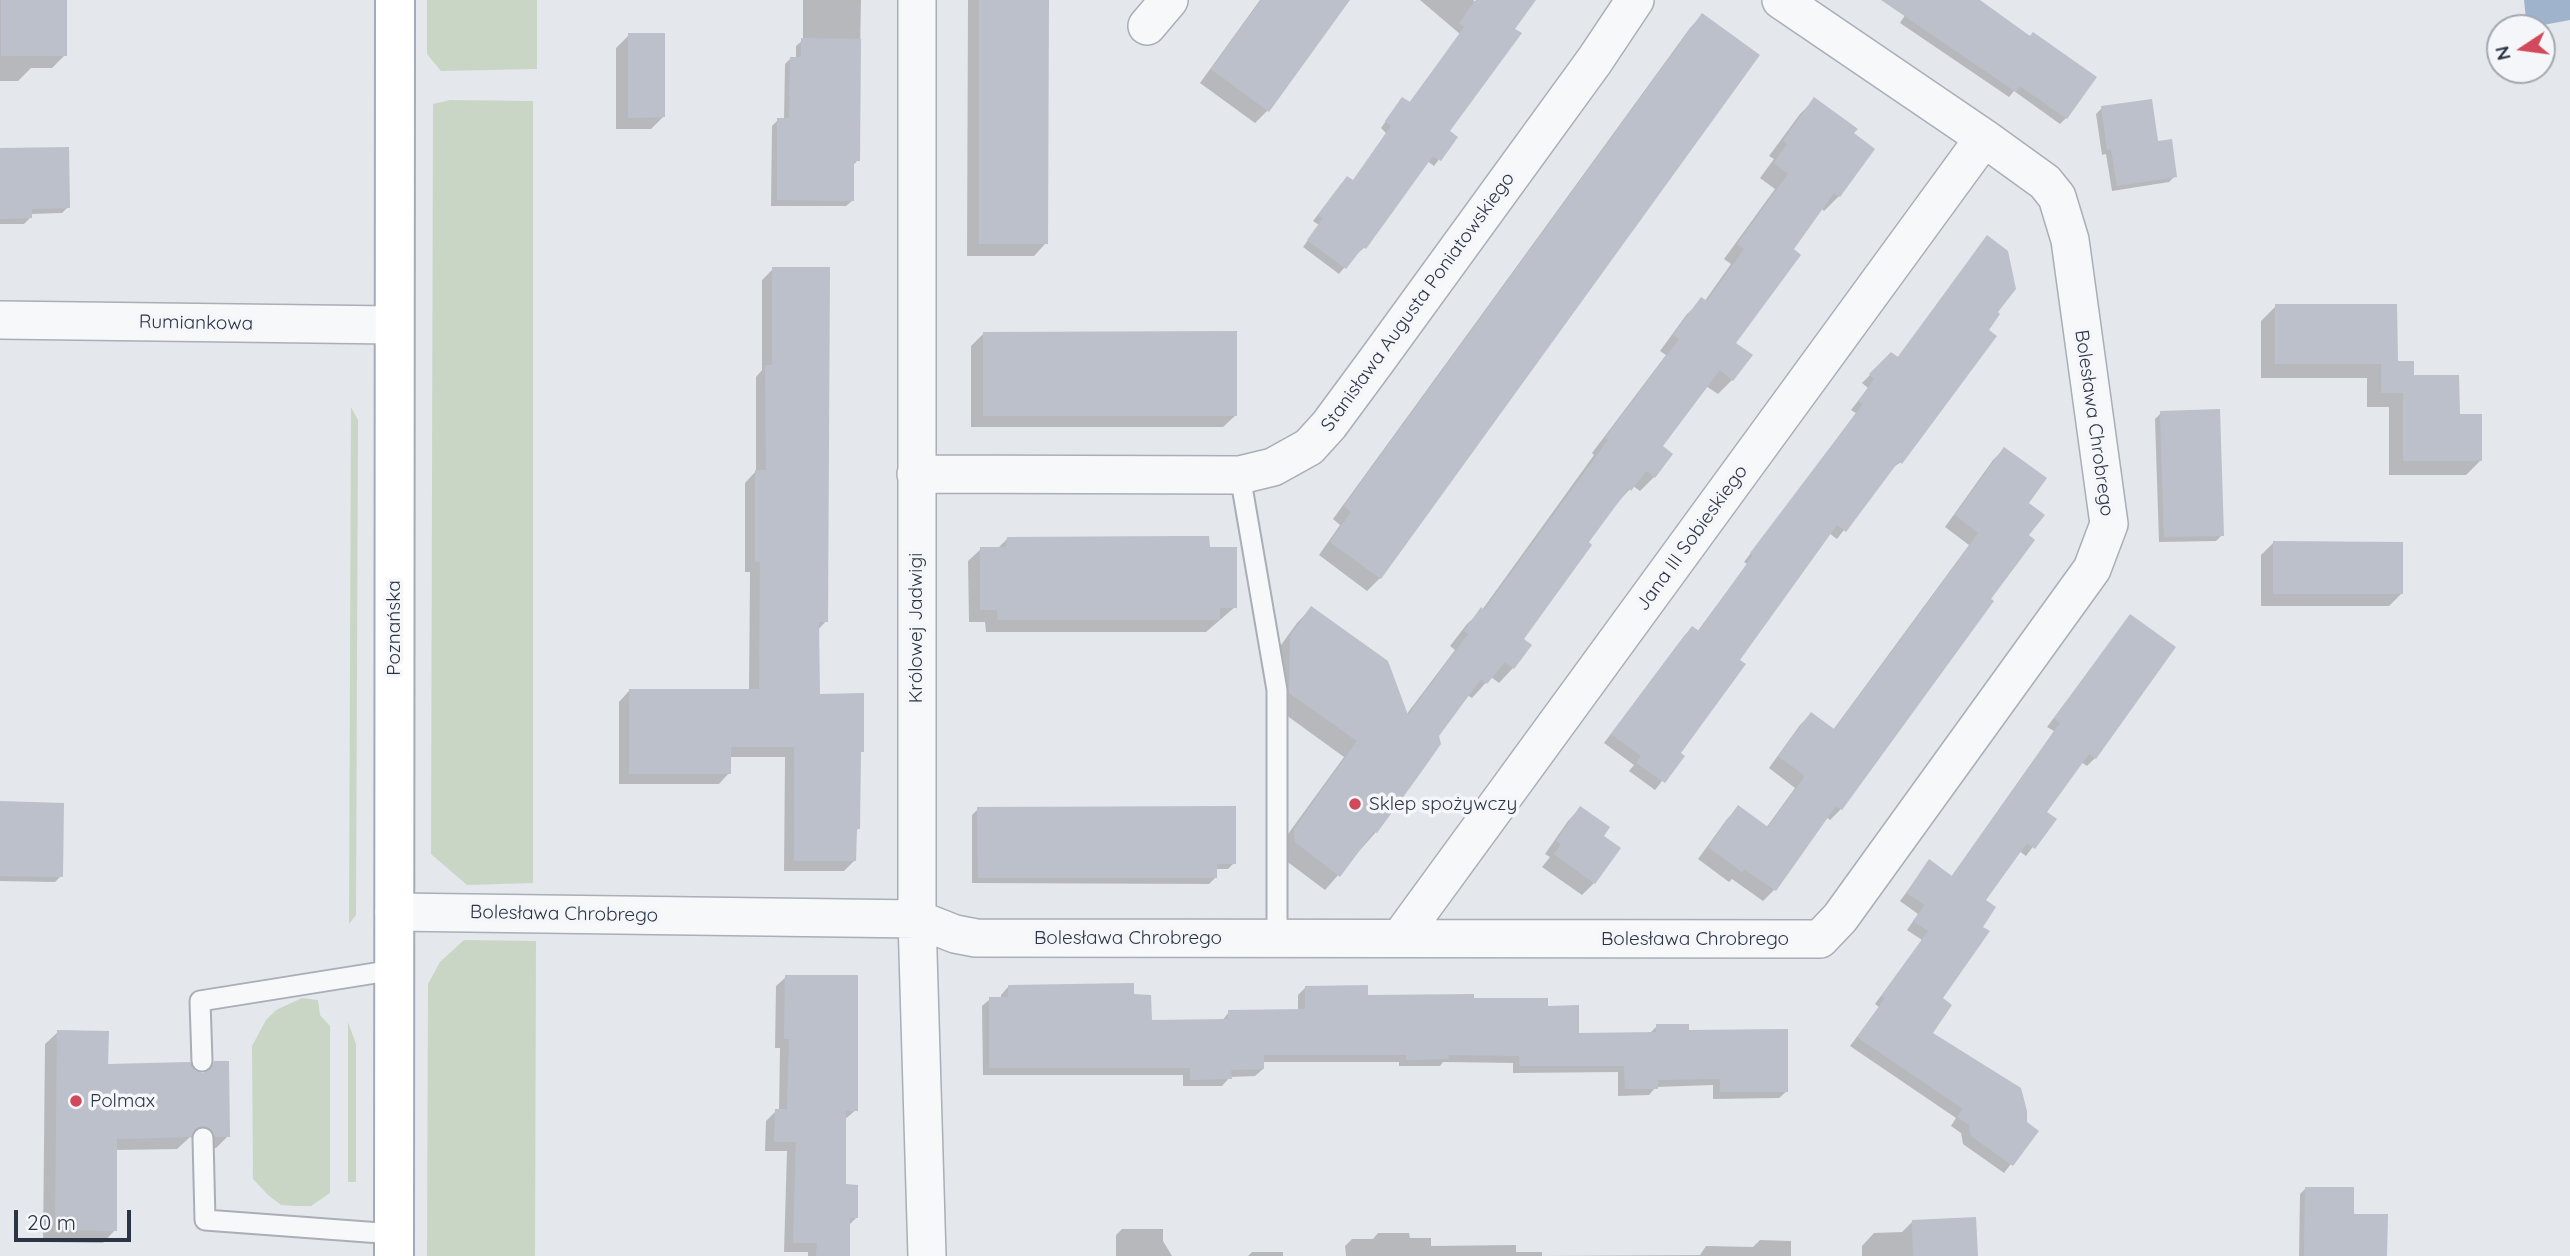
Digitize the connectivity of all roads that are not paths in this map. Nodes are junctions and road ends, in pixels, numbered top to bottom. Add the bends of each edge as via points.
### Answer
1 (394, 0) edge
2 (917, 0) edge
3 (1634, 0) edge
4 (1780, 0) edge
5 (1984, 138) junction
6 (0, 320) edge
7 (393, 325) junction
8 (916, 474) junction
9 (1240, 475) junction
10 (394, 912) junction
11 (917, 919) junction
12 (1277, 938) junction
13 (1400, 938) junction
14 (394, 970) junction
15 (202, 1062) dead end
16 (203, 1138) dead end
17 (394, 1245) edge
18 (927, 1256) edge

1 - 7 main road, Poznańska
2 - 8 street, Królowej Jadwigi
3 - 9 street, Stanisława Augusta Poniatowskiego via 1329,425 1290,459
4 - 5 street, Bolesława Chrobrego
5 - 13 street, Jana III Sobieskiego
5 - 13 street, Bolesława Chrobrego via 2045,183 2057,197 2064,218 2109,524 2092,569 1848,907 1820,939
6 - 7 street, Rumiankowa
7 - 10 main road, Poznańska
8 - 9 street, Stanisława Augusta Poniatowskiego
8 - 11 street, Królowej Jadwigi
9 - 12 lane via 1277,690
10 - 11 street, Bolesława Chrobrego
10 - 14 main road, Poznańska
11 - 12 street, Bolesława Chrobrego via 976,938
11 - 18 street, Królowej Jadwigi
12 - 13 street, Bolesława Chrobrego
14 - 15 lane via 201,1000
14 - 17 main road, Poznańska
16 - 17 lane via 205,1220

